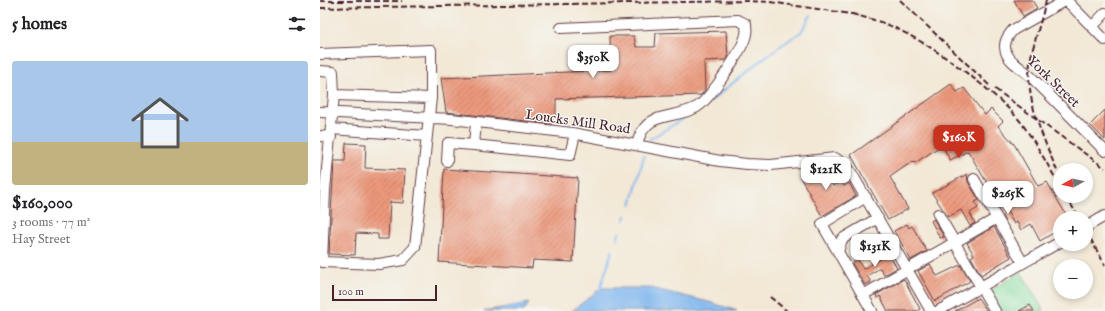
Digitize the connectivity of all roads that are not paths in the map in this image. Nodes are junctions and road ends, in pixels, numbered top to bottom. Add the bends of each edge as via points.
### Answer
1 (1066, 0) edge
2 (1105, 13) edge
3 (1092, 27) junction
4 (562, 28) dead end
5 (1105, 40) edge
6 (320, 54) edge
7 (333, 54) junction
8 (320, 71) edge
9 (334, 72) junction
10 (334, 95) junction
11 (431, 98) junction
12 (320, 112) edge
13 (333, 112) junction
14 (429, 118) junction
15 (476, 122) junction
16 (331, 133) junction
17 (575, 134) junction
18 (320, 136) edge
19 (427, 136) junction
20 (637, 144) junction
21 (474, 145) junction
22 (1105, 151) edge
23 (446, 161) dead end
24 (324, 163) edge
25 (974, 179) dead end
26 (866, 197) junction
27 (938, 214) dead end
28 (1105, 216) edge
29 (878, 218) junction
30 (997, 218) junction
31 (1093, 223) edge
32 (955, 243) junction
33 (1053, 246) edge
34 (838, 252) junction
35 (1023, 263) junction
36 (908, 270) junction
37 (982, 286) junction
38 (863, 295) junction
39 (872, 311) edge
40 (931, 311) edge
41 (938, 311) edge
42 (995, 311) edge

1 - 3 street
1 - 22 street, York Street via 1014,30 1007,37 1005,45 1008,57
2 - 3 street
3 - 5 street
4 - 20 street via 738,20 746,24 746,34 722,81 698,106 683,113 655,118 640,130
6 - 7 street
7 - 9 street
7 - 11 street via 431,50
8 - 9 street
9 - 10 street
10 - 11 street
10 - 13 street
11 - 14 street
12 - 13 street, Loucks Mill Road
13 - 14 street, Loucks Mill Road
13 - 16 street
14 - 15 street, Loucks Mill Road
14 - 19 street
15 - 17 street, Loucks Mill Road
15 - 21 street
16 - 18 street
16 - 19 street
16 - 24 street
17 - 20 street, Loucks Mill Road
17 - 21 street via 570,155
19 - 24 street via 415,248 403,260 379,264 322,262
20 - 26 street, Loucks Mill Road via 720,161 748,164 771,165 830,158 840,160 846,165
21 - 23 street via 448,143
25 - 30 street
26 - 29 street
26 - 34 street via 822,224
27 - 32 street
28 - 31 street
29 - 34 street via 842,239
29 - 36 street
30 - 32 street
30 - 35 street
32 - 36 street
32 - 37 street
33 - 35 street
34 - 38 street
35 - 37 street
36 - 38 street
36 - 40 street
37 - 41 street
37 - 42 street
38 - 39 street

